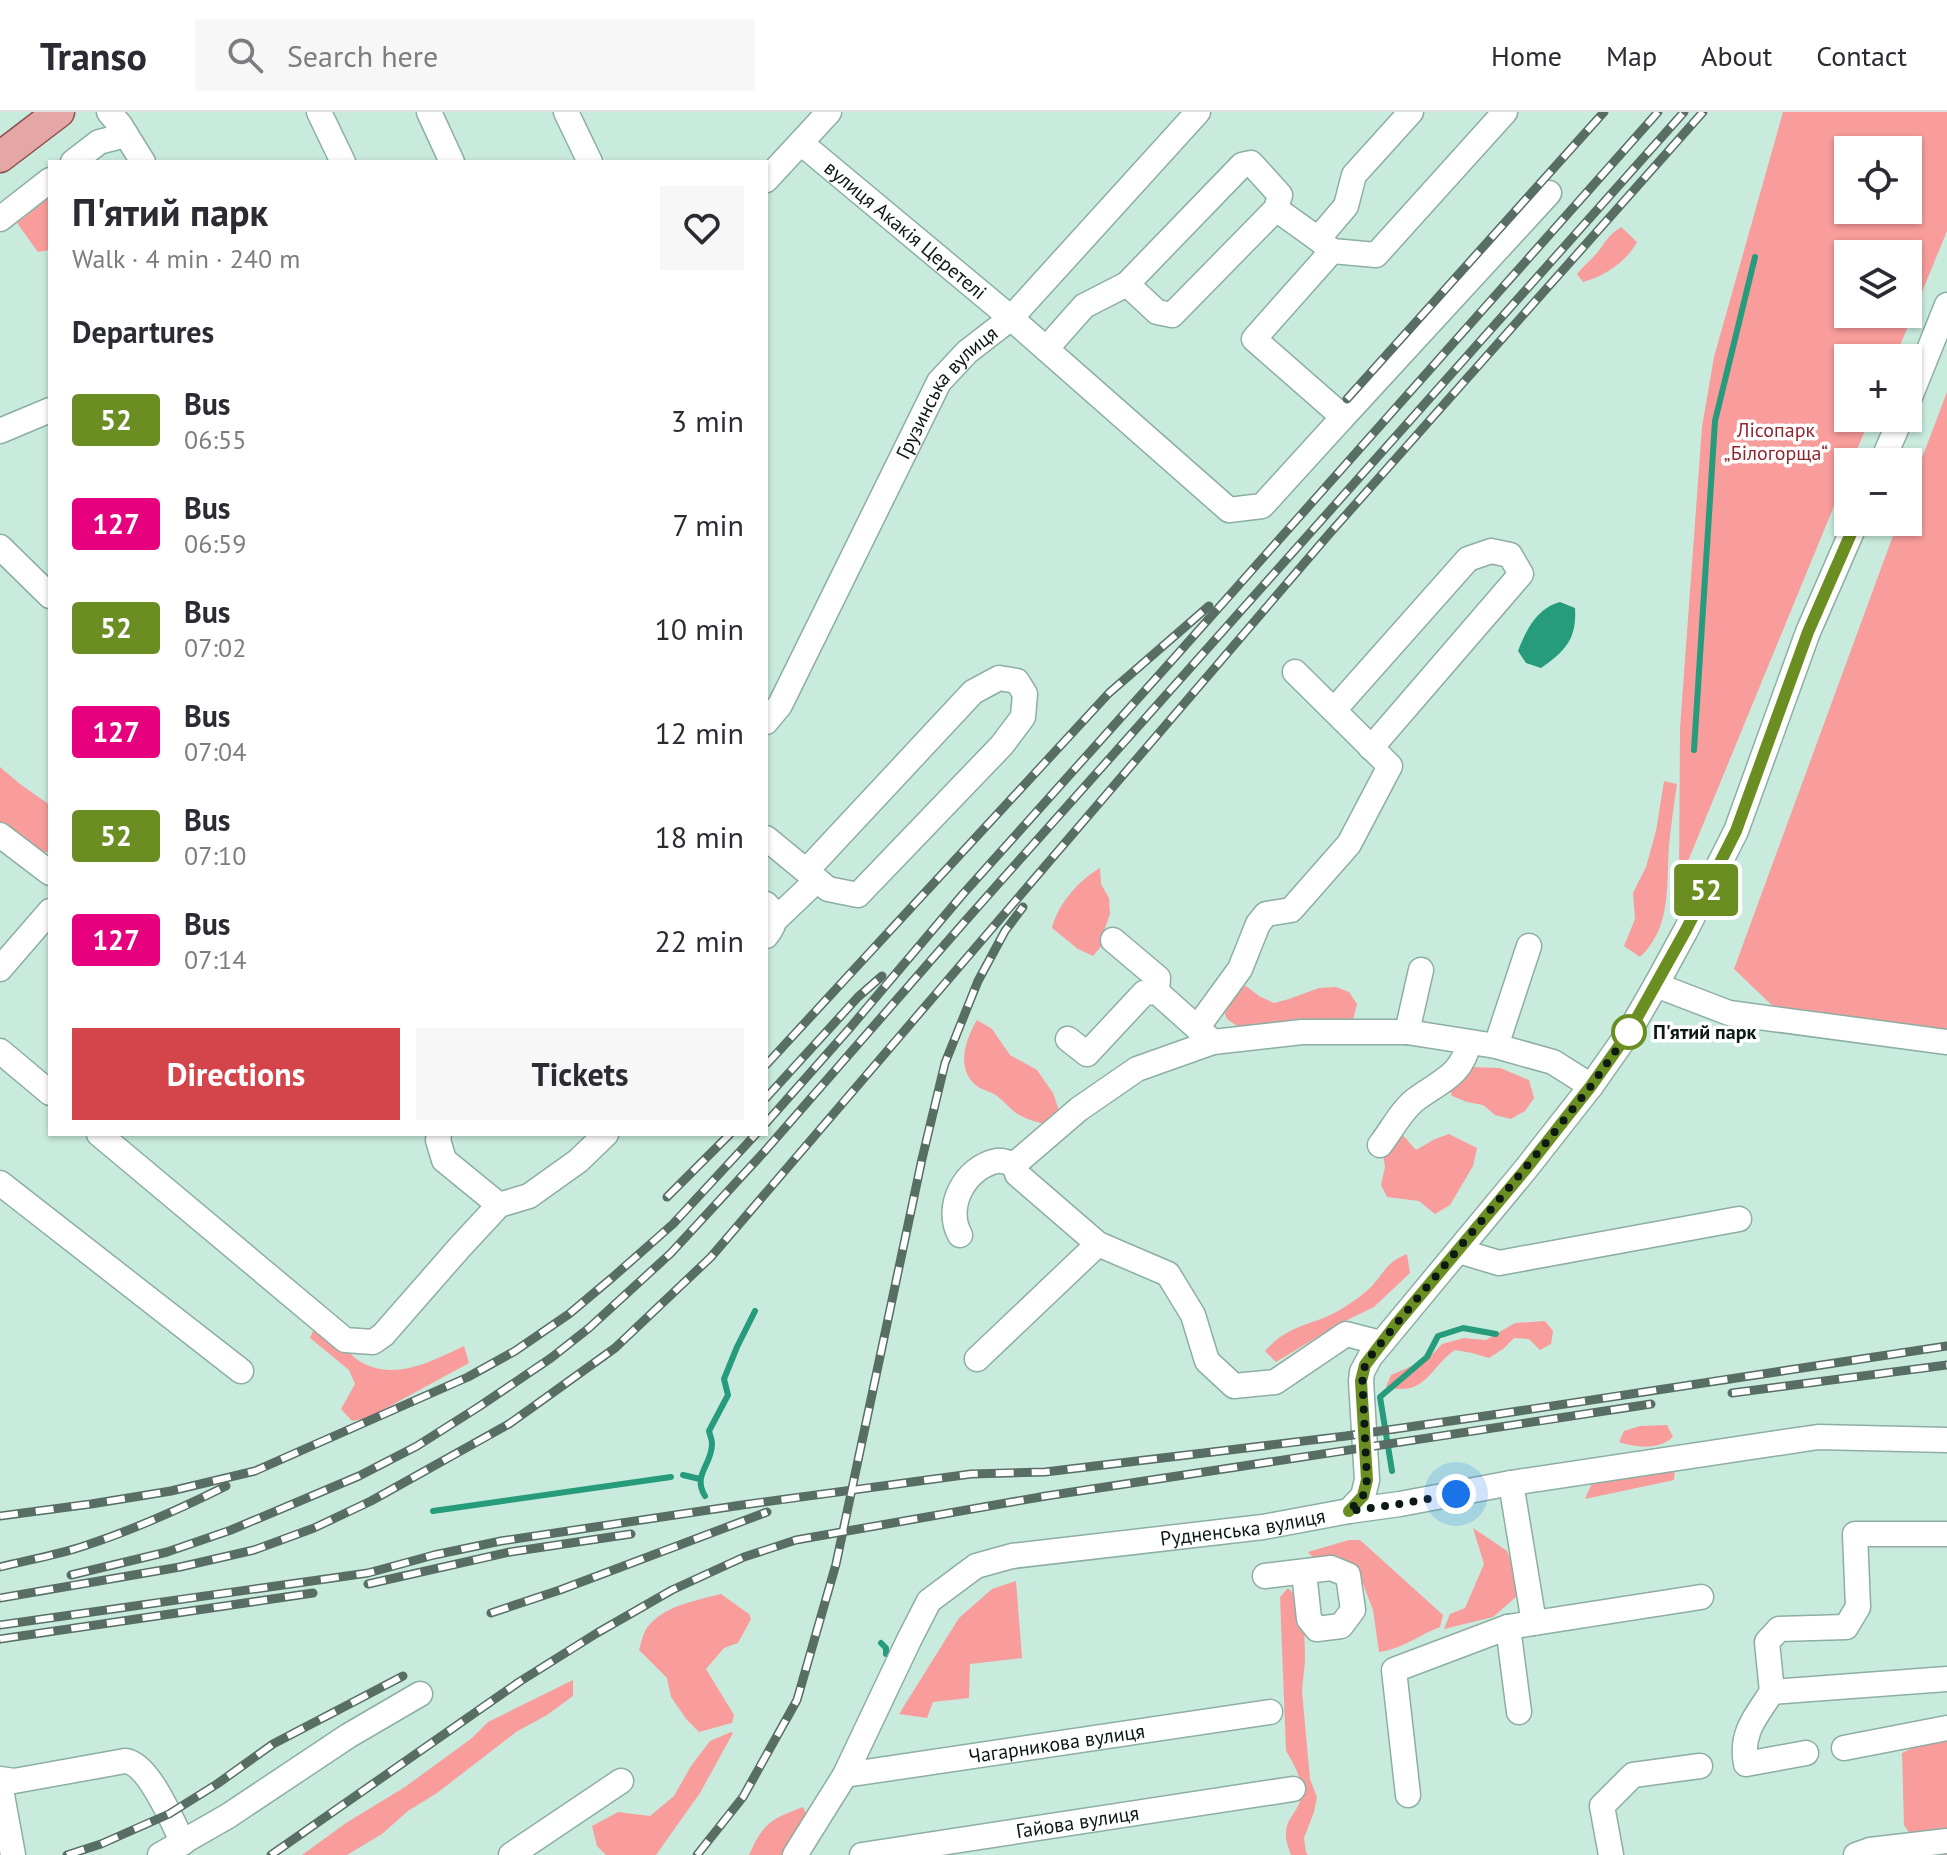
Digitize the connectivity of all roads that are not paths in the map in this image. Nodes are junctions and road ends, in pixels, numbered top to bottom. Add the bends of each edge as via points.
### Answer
1 (59, 112) edge
2 (109, 112) edge
3 (319, 112) edge
4 (429, 112) edge
5 (566, 112) edge
6 (829, 112) edge
7 (1198, 112) edge
8 (1411, 112) edge
9 (1505, 112) edge
10 (126, 135) junction
11 (801, 143) junction
12 (0, 157) edge
13 (76, 160) edge
14 (142, 160) edge
15 (342, 160) edge
16 (451, 160) edge
17 (589, 160) edge
18 (768, 178) edge
19 (48, 182) edge
20 (1549, 193) dead end
21 (1276, 209) junction
22 (0, 219) edge
23 (1325, 245) junction
24 (1127, 284) junction
25 (1947, 305) edge
26 (1011, 318) junction
27 (1046, 349) junction
28 (1922, 367) edge
29 (48, 411) edge
30 (1343, 417) junction
31 (0, 431) edge
32 (1850, 536) edge
33 (0, 547) edge
34 (48, 594) edge
35 (1295, 672) dead end
36 (1334, 710) junction
37 (768, 720) edge
38 (1371, 748) junction
39 (0, 835) edge
40 (768, 840) edge
41 (48, 871) edge
42 (812, 875) junction
43 (48, 913) edge
44 (769, 920) edge
45 (1113, 940) dead end
46 (1529, 946) dead end
47 (0, 969) edge
48 (1421, 970) dead end
49 (1656, 985) junction
50 (1157, 992) junction
51 (1407, 1032) junction
52 (1205, 1035) junction
53 (1068, 1039) dead end
54 (1469, 1042) junction
55 (1947, 1042) edge
56 (1496, 1046) junction
57 (0, 1051) edge
58 (1591, 1086) junction
59 (48, 1091) edge
60 (101, 1136) edge
61 (439, 1136) edge
62 (602, 1136) edge
63 (1380, 1145) dead end
64 (1015, 1164) junction
65 (0, 1183) edge
66 (499, 1205) junction
67 (1739, 1219) dead end
68 (960, 1235) dead end
69 (1098, 1244) junction
70 (1459, 1251) junction
71 (1381, 1343) junction
72 (977, 1359) dead end
73 (241, 1371) dead end
74 (1947, 1440) edge
75 (1511, 1483) junction
76 (1349, 1511) junction
77 (1947, 1534) edge
78 (1304, 1572) dead end
79 (1265, 1576) dead end
80 (1701, 1597) dead end
81 (1534, 1623) junction
82 (1508, 1627) junction
83 (1947, 1679) edge
84 (1772, 1692) junction
85 (420, 1694) dead end
86 (1270, 1712) dead end
87 (1519, 1712) dead end
88 (1947, 1728) edge
89 (1844, 1748) dead end
90 (1806, 1753) dead end
91 (1700, 1766) dead end
92 (845, 1775) junction
93 (621, 1781) dead end
94 (0, 1782) edge
95 (1293, 1789) dead end
96 (1408, 1795) dead end
97 (1947, 1841) edge
98 (183, 1843) junction
99 (13, 1855) edge
100 (160, 1855) edge
101 (511, 1855) edge
102 (795, 1855) edge
103 (862, 1855) edge
104 (1611, 1855) edge
105 (1856, 1855) edge

1 - 12 main road
2 - 10 street
3 - 15 street
4 - 16 street
5 - 17 street
6 - 11 street
7 - 26 street, Грузинська вулиця
8 - 23 street via 1354,175 1346,206
9 - 23 street via 1376,255
10 - 13 street via 99,142
10 - 14 street
11 - 18 street
11 - 26 street, вулиця Акакія Церетелі
19 - 22 street
20 - 30 street, вулиця Акакія Церетелі
21 - 23 street
21 - 24 street via 1172,315 1157,312
21 - 24 street via 1280,195 1251,163 1242,165
23 - 30 street via 1254,339
24 - 27 street via 1084,306
25 - 28 street
26 - 27 street, вулиця Акакія Церетелі
26 - 37 street, Грузинська вулиця via 939,382 780,705
27 - 30 street, вулиця Акакія Церетелі via 1229,510 1262,506
29 - 31 street
32 - 49 street via 1808,632 1736,831
33 - 34 street
35 - 36 street
36 - 38 street
36 - 38 street via 1468,559 1491,551 1510,555 1521,574
38 - 52 street via 1390,766 1349,844 1291,910 1266,914 1258,924
39 - 41 street
40 - 42 street
42 - 42 street via 973,692 999,678 1017,681 1025,694 1023,717 858,895 828,889
42 - 44 street
43 - 47 street
45 - 50 street via 1158,978
46 - 56 street
48 - 51 street
49 - 55 street via 1729,1013
49 - 58 street
50 - 52 street
50 - 53 street via 1144,993 1087,1054
51 - 52 street
51 - 54 street
52 - 64 street via 1137,1069 1079,1109
54 - 56 street
54 - 63 street via 1451,1077 1412,1102
56 - 58 street via 1553,1062
57 - 59 street
58 - 70 street
60 - 66 street via 345,1340 373,1342 383,1335
61 - 66 street via 444,1160
62 - 66 street via 578,1161 529,1196
64 - 68 street via 999,1160 975,1170 958,1194 954,1225
64 - 69 street via 1017,1174
65 - 73 street
67 - 70 street via 1499,1263
69 - 71 street via 1168,1274 1193,1315 1207,1361 1234,1386 1275,1382 1346,1334
69 - 72 street
70 - 71 street
71 - 76 street via 1362,1372 1367,1480 1363,1496
74 - 75 street, Рудненська вулиця via 1818,1437
75 - 76 street, Рудненська вулиця
75 - 81 street
76 - 92 street, Рудненська вулиця via 1263,1527 1012,1556 976,1566 929,1601
77 - 84 street via 1855,1534 1858,1607 1846,1627 1779,1629 1767,1642
78 - 79 street
80 - 81 street
81 - 82 street
82 - 87 street
82 - 96 street via 1394,1670
83 - 84 street
84 - 90 street via 1748,1728 1746,1764
85 - 98 street
86 - 92 street, Чагарникова вулиця
88 - 89 street
91 - 104 street via 1633,1775 1602,1806
92 - 102 street, Рудненська вулиця
93 - 101 street
94 - 98 street via 132,1761 146,1775
94 - 99 street
95 - 103 street, Гайова вулиця
97 - 105 street
98 - 100 street

